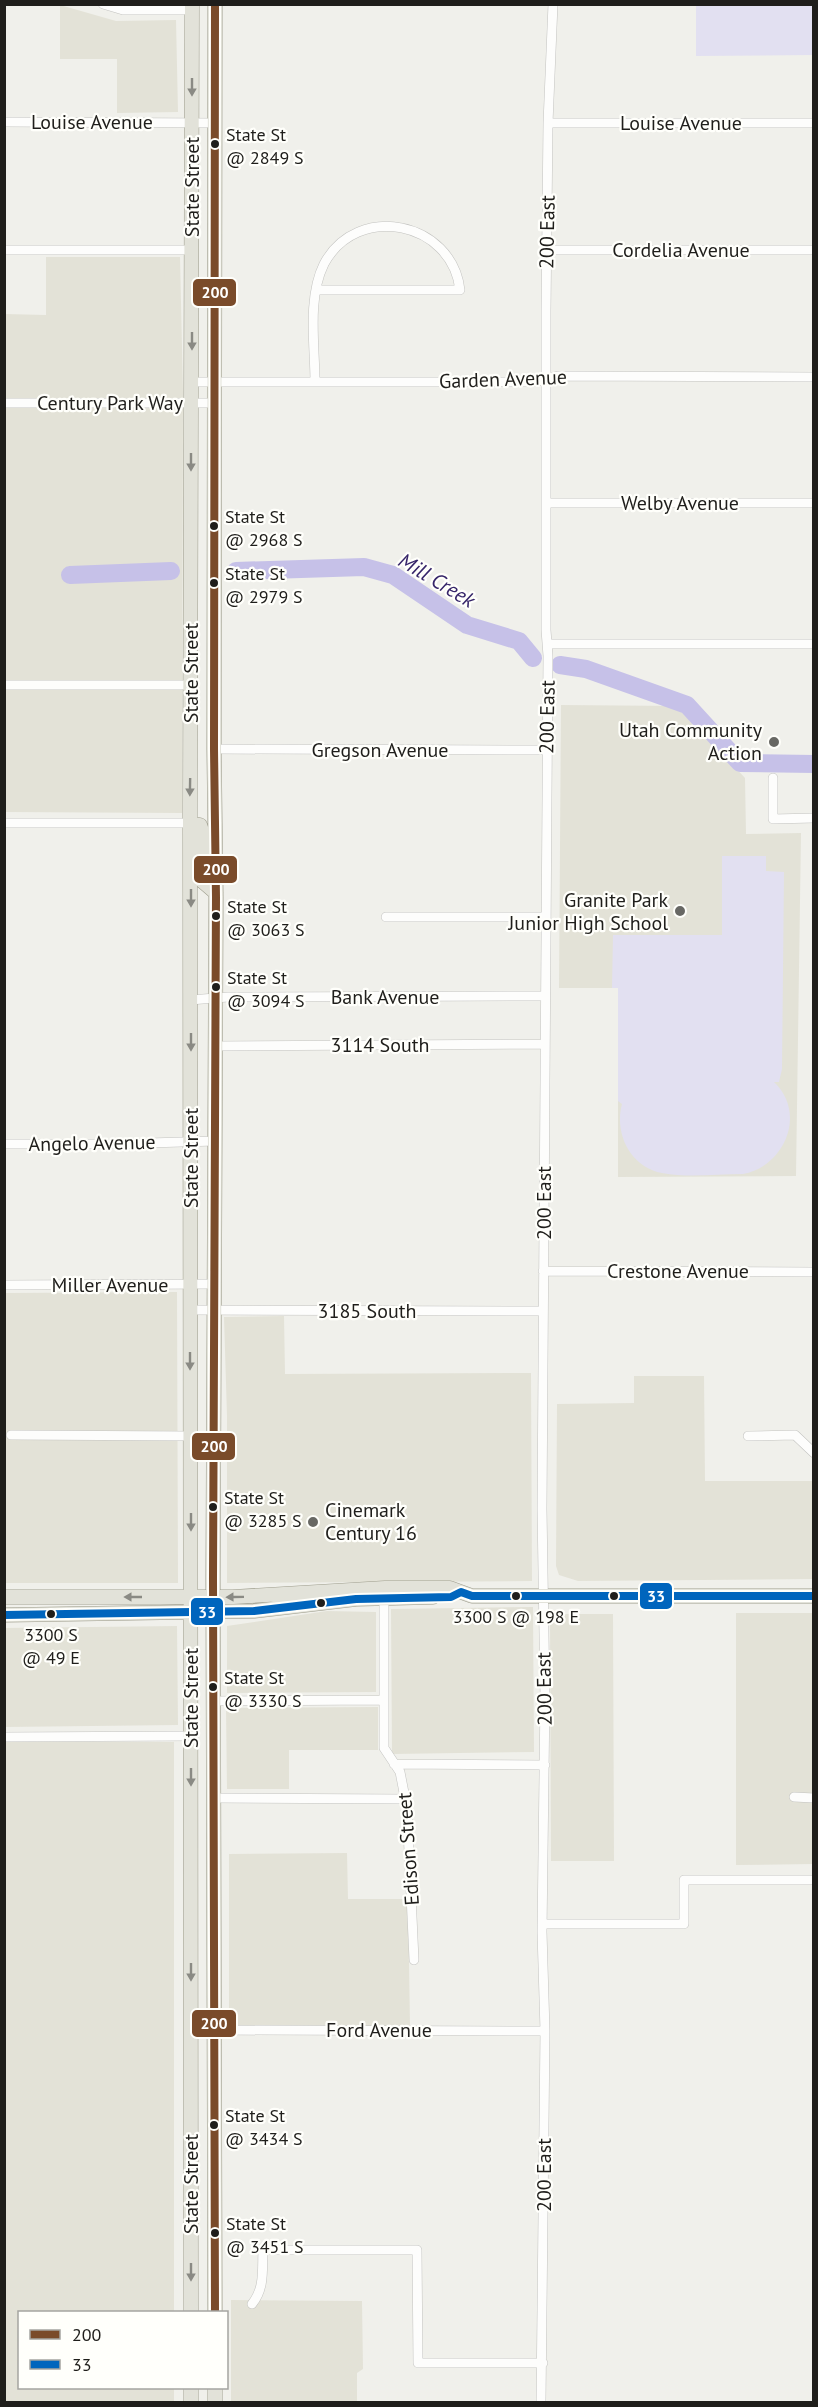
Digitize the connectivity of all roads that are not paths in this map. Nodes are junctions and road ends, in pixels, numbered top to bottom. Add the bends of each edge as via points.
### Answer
1 (103, 4) edge
2 (215, 4) edge
3 (553, 4) edge
4 (192, 8) edge
5 (4, 122) edge
6 (192, 123) junction
7 (215, 123) junction
8 (548, 123) junction
9 (813, 123) edge
10 (4, 249) edge
11 (192, 250) junction
12 (548, 250) junction
13 (813, 250) edge
14 (317, 290) junction
15 (813, 377) edge
16 (546, 379) junction
17 (192, 382) junction
18 (215, 382) junction
19 (315, 382) junction
20 (4, 403) edge
21 (192, 403) junction
22 (215, 403) junction
23 (546, 502) junction
24 (813, 503) edge
25 (547, 644) junction
26 (813, 644) edge
27 (191, 685) junction
28 (4, 686) edge
29 (214, 749) junction
30 (547, 750) junction
31 (773, 778) dead end
32 (813, 819) edge
33 (4, 823) edge
34 (190, 823) junction
35 (216, 893) junction
36 (546, 917) junction
37 (386, 918) dead end
38 (544, 996) junction
39 (216, 998) junction
40 (190, 1000) junction
41 (544, 1044) junction
42 (216, 1046) junction
43 (215, 1140) junction
44 (190, 1141) junction
45 (4, 1144) edge
46 (543, 1271) junction
47 (813, 1272) edge
48 (215, 1284) junction
49 (4, 1285) edge
50 (190, 1285) junction
51 (190, 1310) junction
52 (215, 1310) junction
53 (543, 1311) junction
54 (11, 1435) dead end
55 (191, 1436) junction
56 (748, 1436) dead end
57 (813, 1453) edge
58 (461, 1593) junction
59 (543, 1596) junction
60 (813, 1596) edge
61 (4, 1597) edge
62 (191, 1597) junction
63 (213, 1597) junction
64 (384, 1598) junction
65 (213, 1612) junction
66 (191, 1613) junction
67 (4, 1615) edge
68 (384, 1700) junction
69 (213, 1701) junction
70 (191, 1736) junction
71 (4, 1737) edge
72 (394, 1764) junction
73 (544, 1765) junction
74 (794, 1797) dead end
75 (213, 1798) junction
76 (813, 1798) edge
77 (406, 1799) junction
78 (813, 1880) edge
79 (542, 1924) junction
80 (414, 1960) dead end
81 (213, 2030) junction
82 (545, 2031) junction
83 (252, 2304) dead end
84 (191, 2311) edge
85 (215, 2311) edge
86 (543, 2363) junction
87 (541, 2403) edge

1 - 4 street via 123,10
2 - 7 main road, State Street
3 - 8 street, 200 East
4 -> 6 main road, State Street
5 - 6 street, Louise Avenue
6 - 7 street, Louise Avenue
6 - 11 main road, State Street
7 - 18 main road, State Street
8 - 9 street, Louise Avenue
8 - 12 street, 200 East
10 - 11 street
11 -> 17 main road, State Street
12 - 13 street, Cordelia Avenue
12 - 16 street, 200 East
14 - 14 street via 324,265 343,241 360,231 389,225 418,231 434,242 453,264 460,290
14 - 19 street
15 - 16 street, Garden Avenue
16 - 19 street, Garden Avenue
16 - 23 street, 200 East
17 - 18 street, Garden Avenue
17 - 21 main road, State Street
18 - 19 street, Garden Avenue
18 - 22 main road, State Street
20 - 21 street, Century Park Way
21 - 22 street, Century Park Way
21 -> 27 main road, State Street
22 - 29 main road, State Street
23 - 24 street, Welby Avenue
23 - 25 street, 200 East
25 - 26 street
25 - 30 street, 200 East
27 - 28 street
27 -> 34 main road, State Street
29 - 30 street, Gregson Avenue
29 - 35 main road, State Street
30 - 36 street, 200 East
31 - 32 street via 773,819
33 - 34 street
34 - 35 main road via 200,825 202,831 202,881
34 -> 40 main road, State Street
35 - 39 main road, State Street
36 - 37 street
36 - 38 street, 200 East
38 - 39 street, Bank Avenue
38 - 41 street, 200 East
39 - 40 street, Bank Avenue
39 - 42 main road, State Street
40 -> 44 main road, State Street
41 - 42 street, 3114 South
41 - 46 street, 200 East
42 - 43 main road, State Street
43 - 44 street, Angelo Avenue
43 - 48 main road, State Street
44 - 45 street, Angelo Avenue
44 - 50 main road, State Street
46 - 47 street, Crestone Avenue
46 - 53 street, 200 East
48 - 50 street, Miller Avenue
48 - 52 main road, State Street
49 - 50 street, Miller Avenue
50 - 51 main road, State Street
51 - 52 street, 3185 South
51 -> 55 main road, State Street
52 - 53 street, 3185 South
52 - 63 main road, State Street
53 - 59 street, 200 East
54 - 55 street
55 -> 62 main road, State Street
56 - 57 street via 795,1436
58 - 59 main road
58 -> 63 main road via 450,1588 386,1588
58 - 64 main road via 451,1597
59 - 60 main road
59 - 73 street, 200 East
62 -> 61 main road
62 - 63 main road
62 - 66 main road, State Street
63 - 65 main road, State Street
64 - 65 main road
64 - 68 street, Edison Street
65 - 66 main road
65 - 69 main road, State Street
66 - 67 main road
66 - 70 main road, State Street
68 - 69 street
68 - 72 street, Edison Street via 384,1748
69 - 75 main road, State Street
70 - 71 street
70 -> 84 main road, State Street
72 - 73 street
72 - 77 street, Edison Street via 400,1772
73 - 79 street, 200 East
74 - 76 street
75 - 77 street
75 - 81 main road, State Street
77 - 80 street, Edison Street
78 - 79 street via 684,1880 684,1924
79 - 82 street, 200 East
81 - 82 street, Ford Avenue
81 - 85 main road, State Street
82 - 86 street, 200 East
83 - 86 street via 262,2285 263,2250 417,2250 418,2363
86 - 87 street, 200 East

